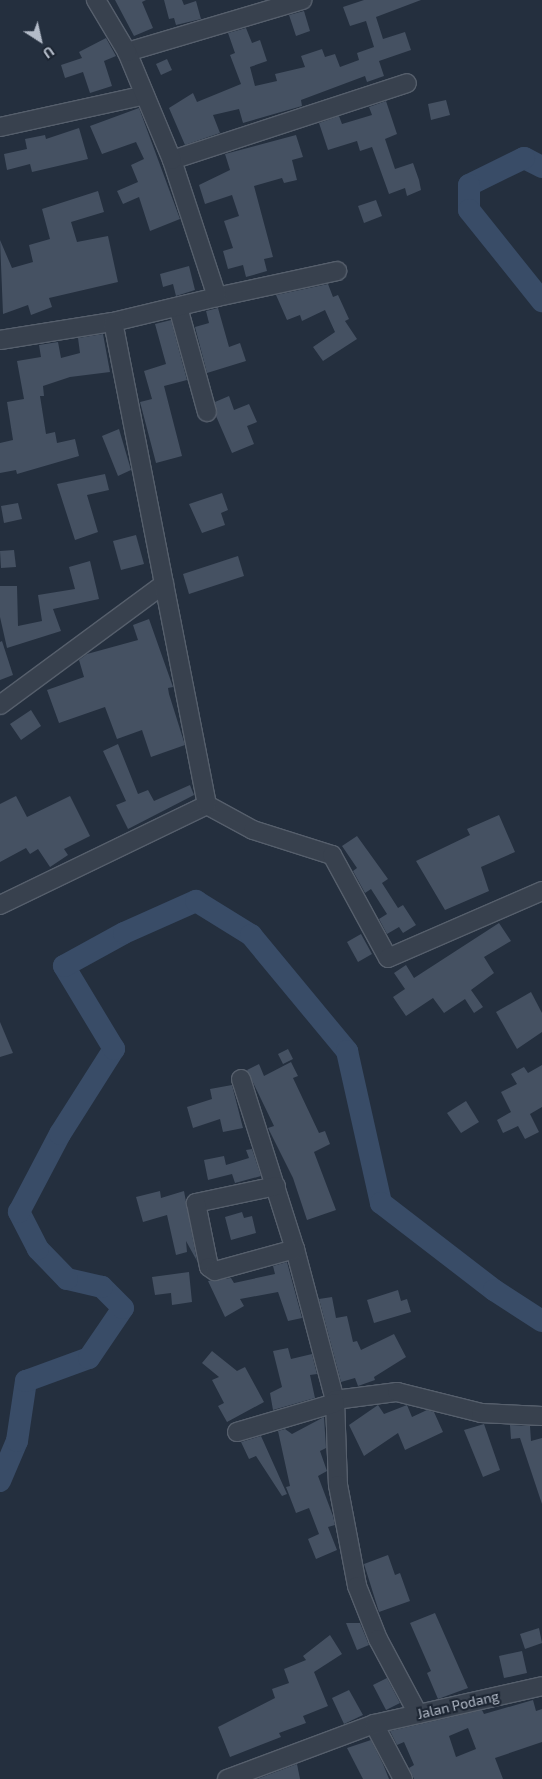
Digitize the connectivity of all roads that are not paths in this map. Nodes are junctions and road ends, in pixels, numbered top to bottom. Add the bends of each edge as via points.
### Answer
1 (96, 0) edge
2 (302, 0) edge
3 (126, 52) junction
4 (407, 83) dead end
5 (145, 95) junction
6 (0, 126) edge
7 (172, 160) junction
8 (337, 271) dead end
9 (217, 297) junction
10 (178, 307) junction
11 (114, 322) junction
12 (0, 340) edge
13 (207, 412) dead end
14 (164, 584) junction
15 (0, 705) edge
16 (207, 804) junction
17 (542, 891) edge
18 (0, 905) edge
19 (241, 1079) dead end
20 (276, 1186) junction
21 (295, 1249) junction
22 (335, 1402) junction
23 (542, 1416) edge
24 (237, 1432) dead end
25 (542, 1686) edge
26 (418, 1714) junction
27 (374, 1724) junction
28 (227, 1779) edge
29 (403, 1779) edge

1 - 3 street
2 - 3 street
3 - 5 street
4 - 7 street
5 - 6 street
5 - 7 street
7 - 9 street
8 - 9 street
9 - 10 street
10 - 11 street
10 - 13 street
11 - 12 street
11 - 14 street
14 - 15 street
14 - 16 street
16 - 17 street via 252,830 332,855 388,958
16 - 18 street
19 - 20 street
20 - 21 street
20 - 21 street via 196,1203 209,1267 215,1271
21 - 22 street
22 - 23 street via 397,1392 481,1413
22 - 24 street
22 - 26 street via 338,1485 357,1586 378,1639
25 - 26 street, Jalan Podang
26 - 27 street, Jalan Podang
27 - 28 street, Jalan Podang
27 - 29 street

